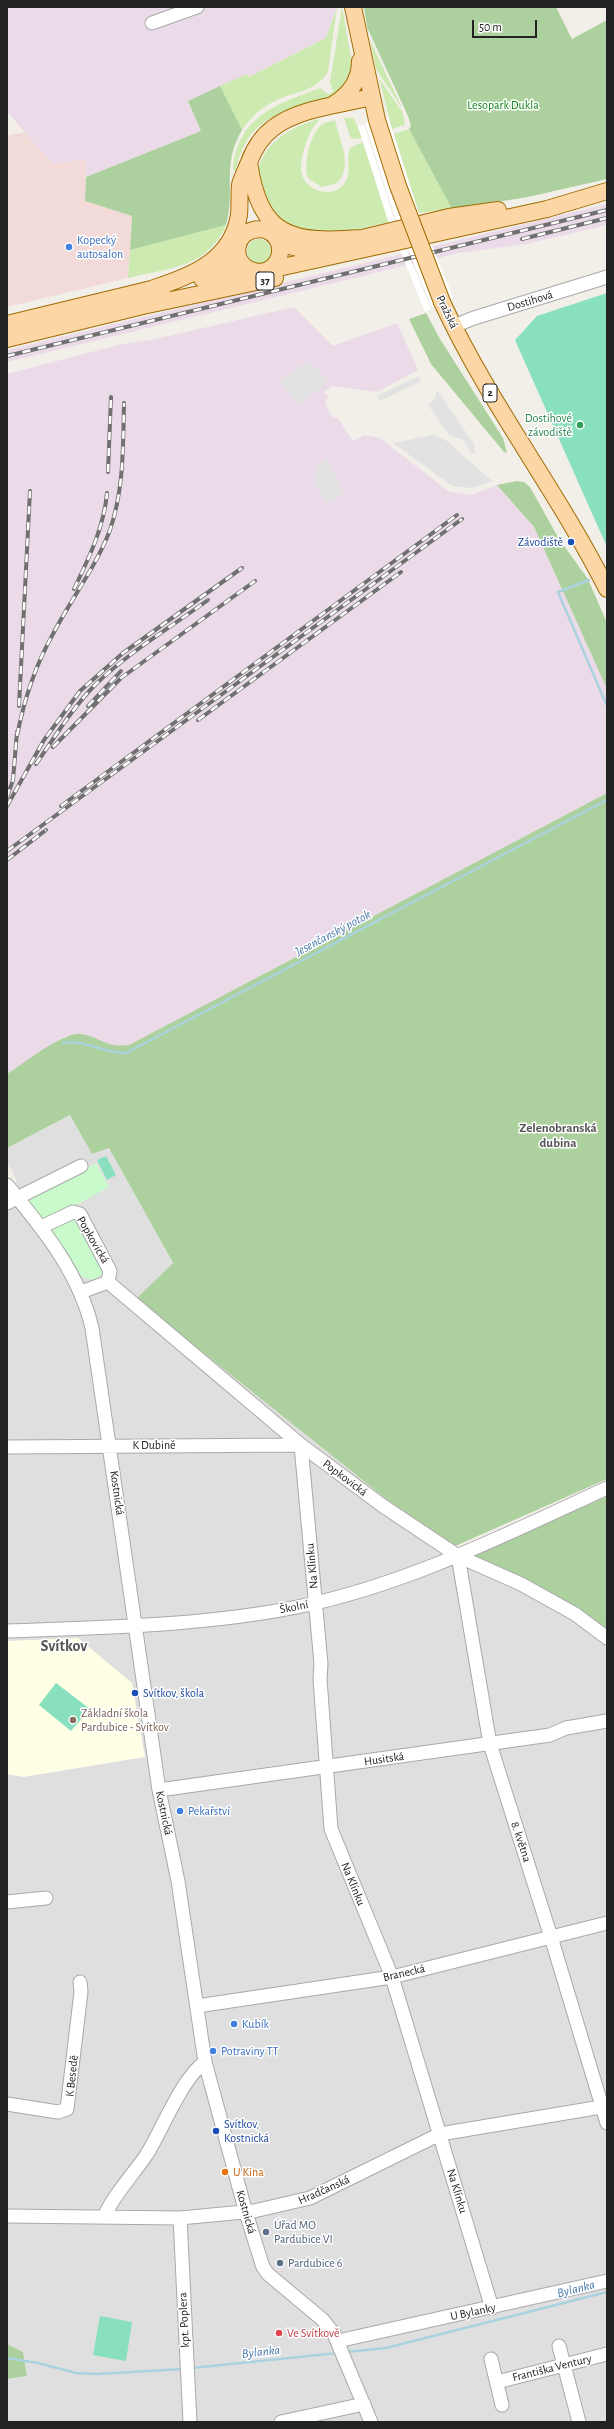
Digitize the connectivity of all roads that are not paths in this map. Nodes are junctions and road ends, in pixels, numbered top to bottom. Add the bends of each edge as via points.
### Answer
1 (197, 7) edge
2 (353, 7) edge
3 (152, 23) dead end
4 (359, 44) junction
5 (371, 97) junction
6 (327, 108) junction
7 (249, 161) junction
8 (599, 193) edge
9 (266, 230) junction
10 (246, 233) junction
11 (362, 238) junction
12 (278, 240) junction
13 (388, 244) junction
14 (237, 248) junction
15 (248, 269) junction
16 (268, 270) junction
17 (607, 277) edge
18 (154, 288) junction
19 (138, 307) junction
20 (7, 324) edge
21 (454, 326) junction
22 (7, 339) edge
23 (607, 589) edge
24 (81, 1166) dead end
25 (7, 1185) edge
26 (12, 1200) edge
27 (41, 1227) junction
28 (108, 1282) junction
29 (81, 1292) junction
30 (301, 1445) junction
31 (110, 1446) junction
32 (7, 1447) edge
33 (607, 1488) edge
34 (458, 1556) junction
35 (315, 1603) junction
36 (134, 1626) junction
37 (7, 1631) edge
38 (607, 1638) edge
39 (607, 1722) edge
40 (490, 1744) junction
41 (326, 1767) junction
42 (159, 1790) junction
43 (46, 1898) dead end
44 (7, 1902) edge
45 (607, 1923) edge
46 (551, 1937) junction
47 (392, 1977) junction
48 (84, 1989) dead end
49 (197, 2006) junction
50 (205, 2062) junction
51 (7, 2104) edge
52 (605, 2106) edge
53 (607, 2123) edge
54 (440, 2134) junction
55 (246, 2213) junction
56 (7, 2216) edge
57 (104, 2217) junction
58 (180, 2218) junction
59 (607, 2281) edge
60 (492, 2308) junction
61 (338, 2341) junction
62 (559, 2346) dead end
63 (607, 2354) edge
64 (491, 2359) dead end
65 (564, 2365) junction
66 (497, 2382) junction
67 (364, 2404) junction
68 (502, 2405) dead end
69 (190, 2422) edge
70 (281, 2422) edge
71 (371, 2422) edge
72 (579, 2422) edge

1 - 3 street
2 - 4 main road, Pražská
4 - 5 main road, Pražská
4 - 6 main road via 360,66 356,81 345,96
5 - 6 main road
5 - 21 main road, Pražská / 2, bridge via 400,193 442,302
6 - 7 main road via 293,118 272,128 256,146
7 - 9 main road via 253,206
7 - 10 main road via 244,187 248,219
7 - 11 main road via 260,205 271,220 282,228 299,238 312,240
7 - 18 main road via 240,185 237,224 222,251 197,272
8 - 11 main road, 37 via 449,217
8 - 13 main road, 37 via 547,208
9 - 10 main road via 256,229
9 - 12 main road, 37
10 - 14 main road
11 - 12 main road, 37 via 310,249 290,247
12 - 16 main road, 37 via 281,250 279,260
13 - 16 main road, 37
13 - 19 main road, 37 via 264,281
14 - 15 main road, 37 via 239,260
14 - 18 main road via 228,264 208,277
15 - 16 main road, 37 via 260,272
15 - 19 main road, 37 via 240,270 207,288
17 - 21 street, Dostihová
18 - 20 main road
19 - 22 main road, 37
21 - 23 main road, Pražská / 2 via 477,370 564,512
24 - 26 street
25 - 26 street, Kostnická
26 - 27 street, Kostnická
27 - 28 street, Popkovická via 73,1212 80,1214 110,1271
27 - 29 street, Kostnická via 67,1264
28 - 29 street, Popkovická
28 - 30 street, Popkovická
29 - 31 street, Kostnická via 92,1328
30 - 31 street, K Dubině
30 - 34 street, Popkovická via 383,1506
30 - 35 street, Na Klínku
31 - 32 street, K Dubině
31 - 36 street, Kostnická
33 - 34 street, Školní
34 - 35 street, Školní via 378,1585
34 - 38 street, Popkovická via 521,1584 575,1614
34 - 40 street, 8. května
35 - 36 street, Školní via 227,1618
35 - 41 street, Na Klínku
36 - 37 street, Školní
36 - 42 street, Kostnická
39 - 40 street, Husitská via 566,1728 550,1735
40 - 41 street, Husitská
40 - 46 street, 8. května
41 - 42 street, Husitská
41 - 47 street, Na Klínku via 333,1835
42 - 49 street, Kostnická via 178,1881
43 - 44 street via 31,1895
45 - 46 street, Branecká
46 - 47 street, Branecká
46 - 52 street, 8. května
47 - 49 street, Branecká
47 - 54 street, Na Klínku
48 - 51 street, K Besedě via 67,2109 58,2112
49 - 50 street, Kostnická
50 - 55 street, Kostnická
50 - 57 street via 191,2075 150,2148 131,2178 112,2201
52 - 53 street, 8. května
52 - 54 street, Hradčanská
54 - 55 street, Hradčanská via 310,2198
54 - 60 street, Na Klínku
55 - 58 street, Hradčanská
55 - 61 street, Kostnická via 259,2257 268,2274 323,2320
56 - 57 street, Hradčanská
57 - 58 street, Hradčanská
58 - 69 street, kpt. Poplera
59 - 60 street, U Bylanky
60 - 61 street, U Bylanky
61 - 67 street, Kostnická
62 - 65 street
63 - 65 street, Františka Ventury
64 - 66 street, Františka Ventury
65 - 66 street, Františka Ventury
65 - 72 street
66 - 68 street, Františka Ventury
67 - 70 street
67 - 71 street, Kostnická

